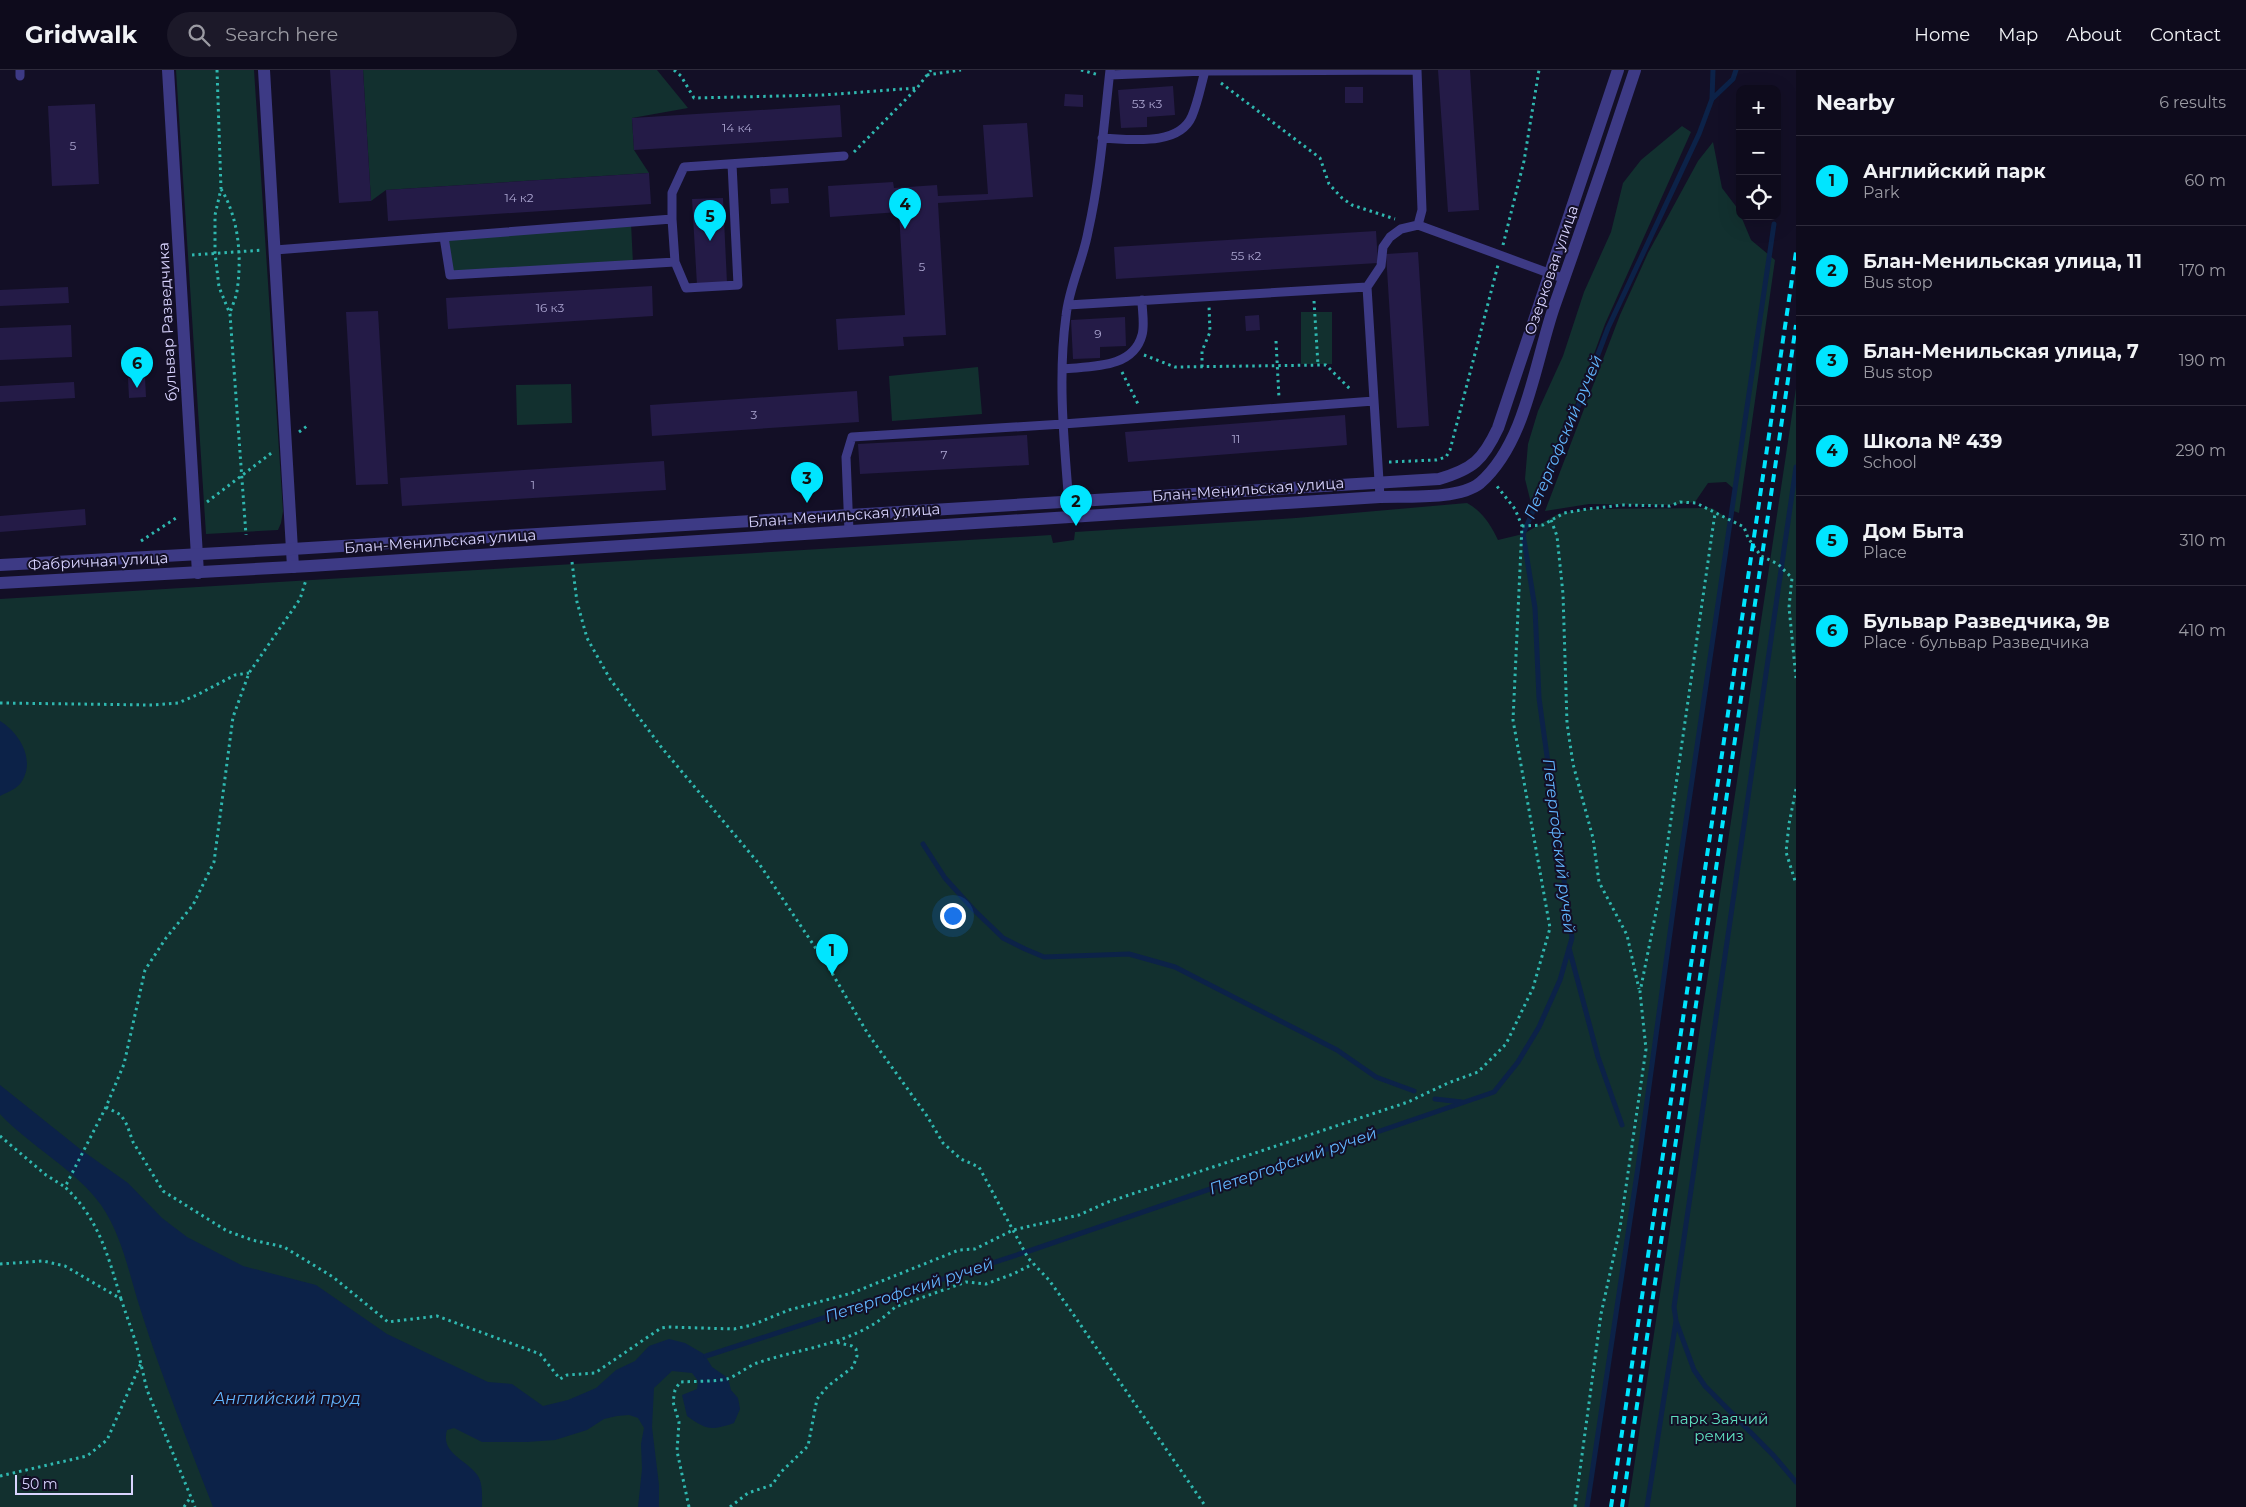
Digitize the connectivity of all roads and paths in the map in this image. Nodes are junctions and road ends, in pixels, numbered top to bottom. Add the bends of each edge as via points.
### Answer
1 (168, 70) edge
2 (217, 70) edge
3 (264, 70) edge
4 (674, 70) edge
5 (931, 70) edge
6 (960, 70) edge
7 (1081, 70) edge
8 (1205, 70) edge
9 (1418, 70) edge
10 (1539, 70) edge
11 (1618, 70) edge
12 (1635, 70) edge
13 (1110, 73) edge
14 (927, 75) junction
15 (917, 88) junction
16 (1102, 138) junction
17 (844, 156) joint
18 (732, 164) junction
19 (221, 189) junction
20 (672, 219) junction
21 (1418, 224) junction
22 (444, 237) junction
23 (274, 250) junction
24 (238, 252) junction
25 (215, 253) junction
26 (179, 256) junction
27 (1500, 257) junction
28 (675, 262) junction
29 (1549, 274) junction
30 (1565, 279) junction
31 (1367, 287) junction
32 (1313, 290) junction
33 (1209, 296) junction
34 (1142, 300) junction
35 (1068, 305) junction
36 (230, 314) junction
37 (1276, 341) dead end
38 (1134, 352) junction
39 (1118, 363) junction
40 (1318, 365) junction
41 (1277, 366) junction
42 (1202, 367) junction
43 (1063, 370) junction
44 (1374, 401) junction
45 (1364, 402) junction
46 (1279, 408) junction
47 (1145, 418) junction
48 (1063, 424) junction
49 (280, 447) dead end
50 (1478, 461) joint
51 (1378, 462) junction
52 (1487, 475) junction
53 (242, 476) junction
54 (1379, 483) junction
55 (1380, 496) junction
56 (1069, 502) junction
57 (206, 503) dead end
58 (1715, 513) junction
59 (848, 515) junction
60 (1070, 517) junction
61 (176, 518) dead end
62 (1551, 520) junction
63 (1524, 526) junction
64 (849, 531) junction
65 (246, 535) dead end
66 (141, 541) dead end
67 (292, 549) junction
68 (571, 549) junction
69 (197, 553) junction
70 (0, 565) edge
71 (293, 567) junction
72 (198, 572) junction
73 (307, 577) dead end
74 (0, 583) edge
75 (249, 673) junction
76 (1796, 678) edge
77 (0, 703) edge
78 (1796, 789) edge
79 (1796, 884) edge
80 (1640, 992) junction
81 (106, 1107) junction
82 (0, 1136) edge
83 (65, 1187) junction
84 (1013, 1230) junction
85 (0, 1264) edge
86 (1033, 1264) junction
87 (121, 1299) junction
88 (832, 1342) junction
89 (141, 1362) junction
90 (0, 1476) edge
91 (190, 1498) junction
92 (184, 1507) edge
93 (195, 1507) edge
94 (689, 1507) edge
95 (730, 1507) edge
96 (1206, 1507) edge
97 (1575, 1507) edge

1 - 26 street, бульвар Разведчика
2 - 19 path
3 - 23 street
4 - 15 path via 694,98 823,95
5 - 14 path
6 - 14 path
7 - 13 path via 1098,75
8 - 9 lane
8 - 13 lane
8 - 16 lane via 1192,117 1185,128 1167,136
8 - 21 path via 1320,158 1329,184 1352,205 1386,218
9 - 21 lane via 1422,210
10 - 27 path via 1524,161
11 - 29 street, Озерковая улица
12 - 30 street, Озерковая улица
13 - 16 lane
14 - 15 path
15 - 17 path via 858,150
16 - 35 lane via 1088,234
17 - 18 lane
18 - 20 lane via 684,167 672,193
18 - 28 lane via 738,285 686,288
19 - 24 path via 235,220
19 - 25 path via 215,215
20 - 22 lane
20 - 28 lane
21 - 27 lane
21 - 31 lane via 1401,229 1390,237 1383,247 1382,266
22 - 23 lane
22 - 28 lane via 450,275
23 - 24 path
23 - 67 street
24 - 25 path
24 - 36 path via 238,292
25 - 26 path
25 - 36 path via 219,287
26 - 69 street, бульвар Разведчика
27 - 29 lane
27 - 51 path via 1446,457
29 - 30 lane
29 - 50 street, Озерковая улица via 1498,428
30 - 52 street, Озерковая улица via 1517,427 1502,456
31 - 32 lane
31 - 44 lane
32 - 33 lane
32 - 40 path
33 - 34 lane
33 - 42 path via 1210,332 1202,351
34 - 35 lane
34 - 38 lane via 1143,334
35 - 43 lane
36 - 53 path
37 - 41 path
38 - 39 lane
38 - 42 path via 1175,367
39 - 43 lane
39 - 47 path
40 - 41 path
40 - 45 path via 1326,365
41 - 42 path
41 - 46 path
43 - 48 lane
44 - 45 lane
44 - 51 lane
45 - 46 lane
46 - 47 lane
47 - 48 lane
48 - 56 lane
48 - 59 lane via 852,437 846,457
49 - 53 path
50 - 54 street, Блан-Менильская улица via 1460,473 1439,479
51 - 54 lane
52 - 55 street, Блан-Менильская улица via 1479,484 1446,494
52 - 63 path via 1506,495
53 - 57 path
53 - 65 path
54 - 55 lane
54 - 56 street, Блан-Менильская улица
55 - 60 street, Блан-Менильская улица
56 - 59 street, Блан-Менильская улица
56 - 60 lane
58 - 62 path via 1696,502 1680,502 1670,506 1622,505 1587,509 1564,513
58 - 76 path via 1744,527 1762,556 1778,564 1792,578 1789,607
58 - 80 path via 1662,882
59 - 64 lane
59 - 67 street, Блан-Менильская улица
60 - 64 street, Блан-Менильская улица
61 - 66 path
62 - 63 path via 1543,525
62 - 80 path via 1556,536 1562,594 1567,723 1573,764 1592,838 1599,882 1627,935
63 - 84 path via 1514,720 1550,928 1533,988 1506,1044 1478,1072 1420,1098 1108,1202 1079,1215
64 - 68 street, Блан-Менильская улица
67 - 69 street, Блан-Менильская улица
67 - 71 street
68 - 71 street, Блан-Менильская улица
68 - 84 path via 587,638 610,679 667,755 760,865 829,968 868,1034 943,1143 961,1159 979,1167
69 - 70 street, Фабричная улица
69 - 72 street, бульвар Разведчика
71 - 72 street, Блан-Менильская улица
72 - 74 street, Фабричная улица
73 - 75 path via 300,599
75 - 77 path via 235,675 178,703
75 - 81 path via 233,718 214,862 193,905 145,970 124,1064
78 - 79 path via 1786,852
80 - 97 path via 1646,1049 1620,1228 1601,1314
81 - 83 path
81 - 84 path via 121,1115 128,1124 134,1142 163,1191 178,1202 227,1230 284,1247 333,1277 388,1322 437,1316 540,1354 560,1379 567,1374 595,1372 661,1328 734,1329 752,1326 789,1310 852,1293 959,1250 975,1249
82 - 83 path
83 - 87 path via 94,1222
84 - 86 path
85 - 87 path via 43,1262 65,1266
86 - 88 path via 986,1284 966,1282 895,1307 864,1331
86 - 96 path via 1049,1280
87 - 89 path
88 - 94 path via 758,1363 728,1378 680,1382 673,1402 678,1422 677,1451
88 - 95 path via 852,1346 858,1356 853,1367 817,1399 808,1446 772,1485 748,1492
89 - 90 path via 108,1440 87,1456
89 - 91 path via 148,1390
91 - 92 path
91 - 93 path

